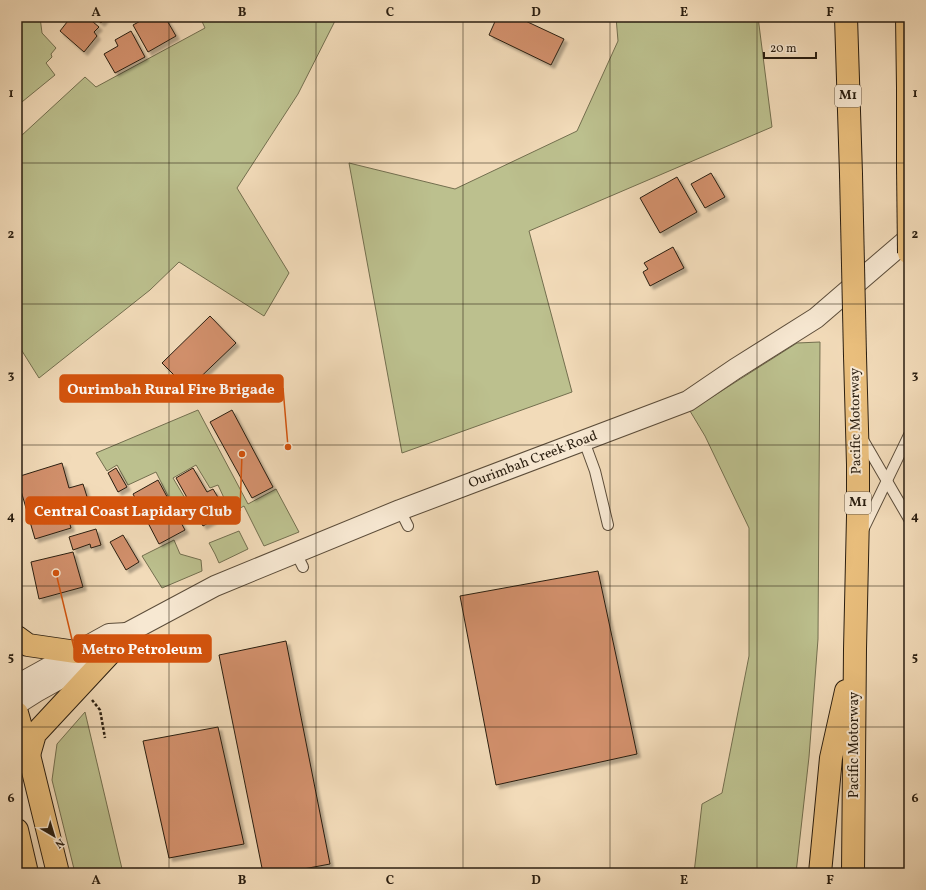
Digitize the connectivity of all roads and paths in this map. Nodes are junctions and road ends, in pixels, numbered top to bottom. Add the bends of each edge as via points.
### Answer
1 (846, 17) edge
2 (907, 17) edge
3 (909, 238) edge
4 (909, 253) edge
5 (857, 429) junction
6 (909, 435) edge
7 (584, 441) junction
8 (887, 481) junction
9 (909, 519) edge
10 (608, 524) dead end
11 (858, 541) junction
12 (17, 637) edge
13 (121, 640) junction
14 (855, 649) junction
15 (76, 652) junction
16 (17, 685) edge
17 (90, 697) dead end
18 (17, 704) edge
19 (17, 713) edge
20 (105, 738) dead end
21 (29, 755) junction
22 (17, 830) edge
23 (27, 873) edge
24 (58, 873) edge
25 (820, 873) edge
26 (854, 873) edge

1 - 5 main road, Pacific Motorway / M1, bridge
2 - 4 main road, bridge
3 - 7 street, Ourimbah Creek Road via 816,318 688,401
5 - 8 lane
5 - 11 main road, Pacific Motorway / M1
6 - 8 lane
7 - 10 lane via 595,470
7 - 13 street, Ourimbah Creek Road via 299,560 215,586
8 - 9 lane
8 - 11 lane
11 - 14 main road, Pacific Motorway / M1
12 - 15 main road via 28,645
13 - 15 street, Ourimbah Creek Road via 109,634
13 - 18 street, Ourimbah Creek Road
13 - 21 main road via 35,734
14 - 25 main road via 831,758
14 - 26 main road, Pacific Motorway / M1
15 - 16 street, Ourimbah Creek Road
17 - 20 path via 100,710
19 - 21 main road
21 - 24 main road
22 - 23 main road

